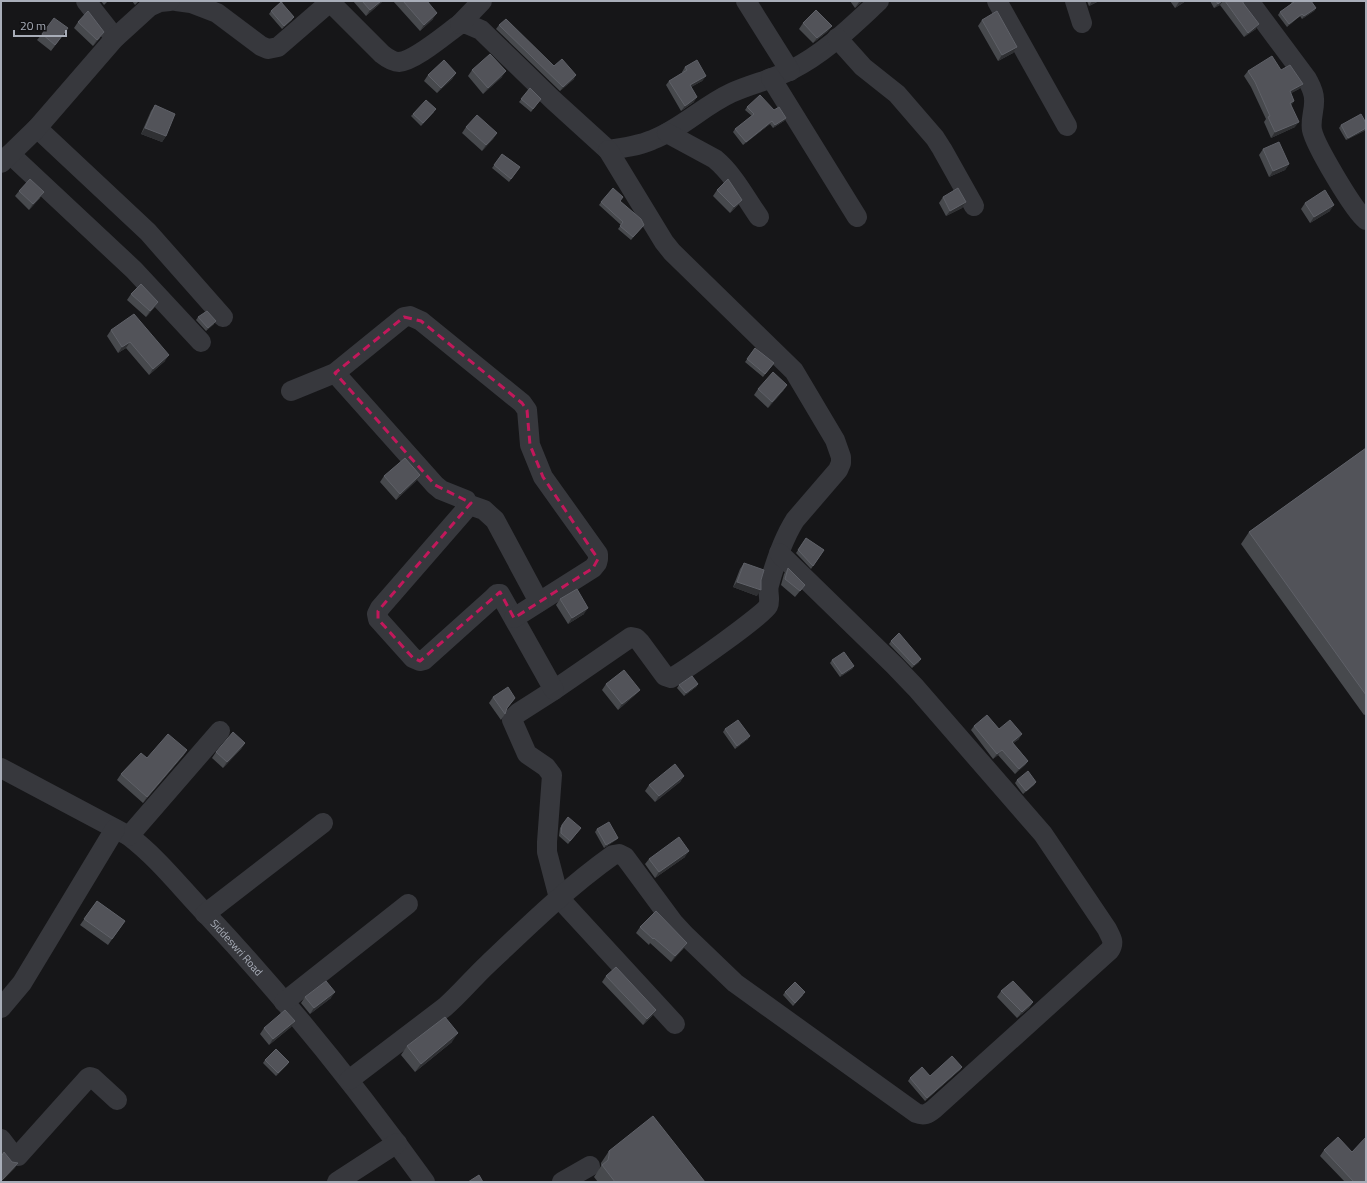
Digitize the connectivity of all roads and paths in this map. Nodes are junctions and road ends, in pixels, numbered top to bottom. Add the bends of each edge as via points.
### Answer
1 (86, 1) edge
2 (170, 1) edge
3 (176, 1) edge
4 (330, 1) edge
5 (482, 1) edge
6 (746, 1) edge
7 (879, 1) edge
8 (997, 1) edge
9 (1075, 1) edge
10 (1249, 1) edge
11 (1082, 23) dead end
12 (460, 24) junction
13 (116, 38) junction
14 (837, 38) junction
15 (790, 71) junction
16 (772, 78) junction
17 (1067, 126) dead end
18 (37, 128) junction
19 (667, 133) junction
20 (608, 150) junction
21 (6, 159) edge
22 (974, 206) dead end
23 (759, 217) dead end
24 (857, 217) dead end
25 (1366, 220) edge
26 (222, 317) dead end
27 (201, 342) dead end
28 (335, 373) junction
29 (291, 391) dead end
30 (467, 504) junction
31 (779, 553) junction
32 (539, 602) junction
33 (514, 618) junction
34 (554, 690) junction
35 (220, 731) dead end
36 (1, 768) edge
37 (323, 823) dead end
38 (122, 832) junction
39 (559, 898) junction
40 (408, 904) dead end
41 (206, 914) junction
42 (284, 1002) junction
43 (1, 1008) edge
44 (675, 1024) dead end
45 (349, 1080) junction
46 (117, 1100) dead end
47 (1, 1138) edge
48 (397, 1143) junction
49 (590, 1166) dead end
50 (337, 1182) edge
51 (425, 1182) edge
52 (562, 1182) edge

1 - 13 street
2 - 13 street via 149,7
3 - 4 street via 191,3 217,13 268,49 278,47
4 - 12 street via 382,54 399,62 416,56
5 - 12 street
6 - 15 street
7 - 14 street
8 - 17 street
9 - 11 street
10 - 25 street via 1307,79 1314,98 1311,124 1315,139 1342,187
12 - 20 street via 467,24 480,30
13 - 18 street
14 - 15 street via 820,53
14 - 22 street via 862,67 901,98 935,138
15 - 16 street
16 - 19 street via 730,93
16 - 24 street
18 - 21 street
18 - 26 street via 148,232
19 - 20 street via 642,144
19 - 23 street via 721,164 730,173
20 - 31 street via 664,242 794,371 835,440 841,457 838,470 790,527
21 - 27 street via 129,266
28 - 29 street
28 - 30 street via 434,484 441,490 466,500
28 - 32 street via 404,317 410,316 421,321 522,402 527,410 530,445 543,477 598,554 597,563 593,568
30 - 32 street via 484,510 495,520
30 - 33 street via 467,508 380,608 378,619 413,658 420,661 497,594 502,596
31 - 34 street via 769,586 768,608 675,676 665,676 640,642 631,637
31 - 39 street via 894,665 1039,830 1107,929 1113,945 1110,950 934,1109 922,1115 735,982 685,935 625,857 613,855
32 - 33 street
33 - 34 street
34 - 39 street via 518,713 512,720 528,754 546,767 552,775 547,852
35 - 38 street
36 - 38 street, Siddeswri Road
37 - 41 street
38 - 41 street, Siddeswri Road via 159,862
38 - 43 street via 22,983
39 - 44 street
39 - 45 street via 445,1007
40 - 42 street
41 - 42 street, Siddeswri Road
42 - 45 street, Siddeswri Road
45 - 48 street, Siddeswri Road
46 - 47 street via 94,1078 88,1078 18,1156 11,1153
48 - 50 street
48 - 51 street, Siddeswri Road
49 - 52 street

